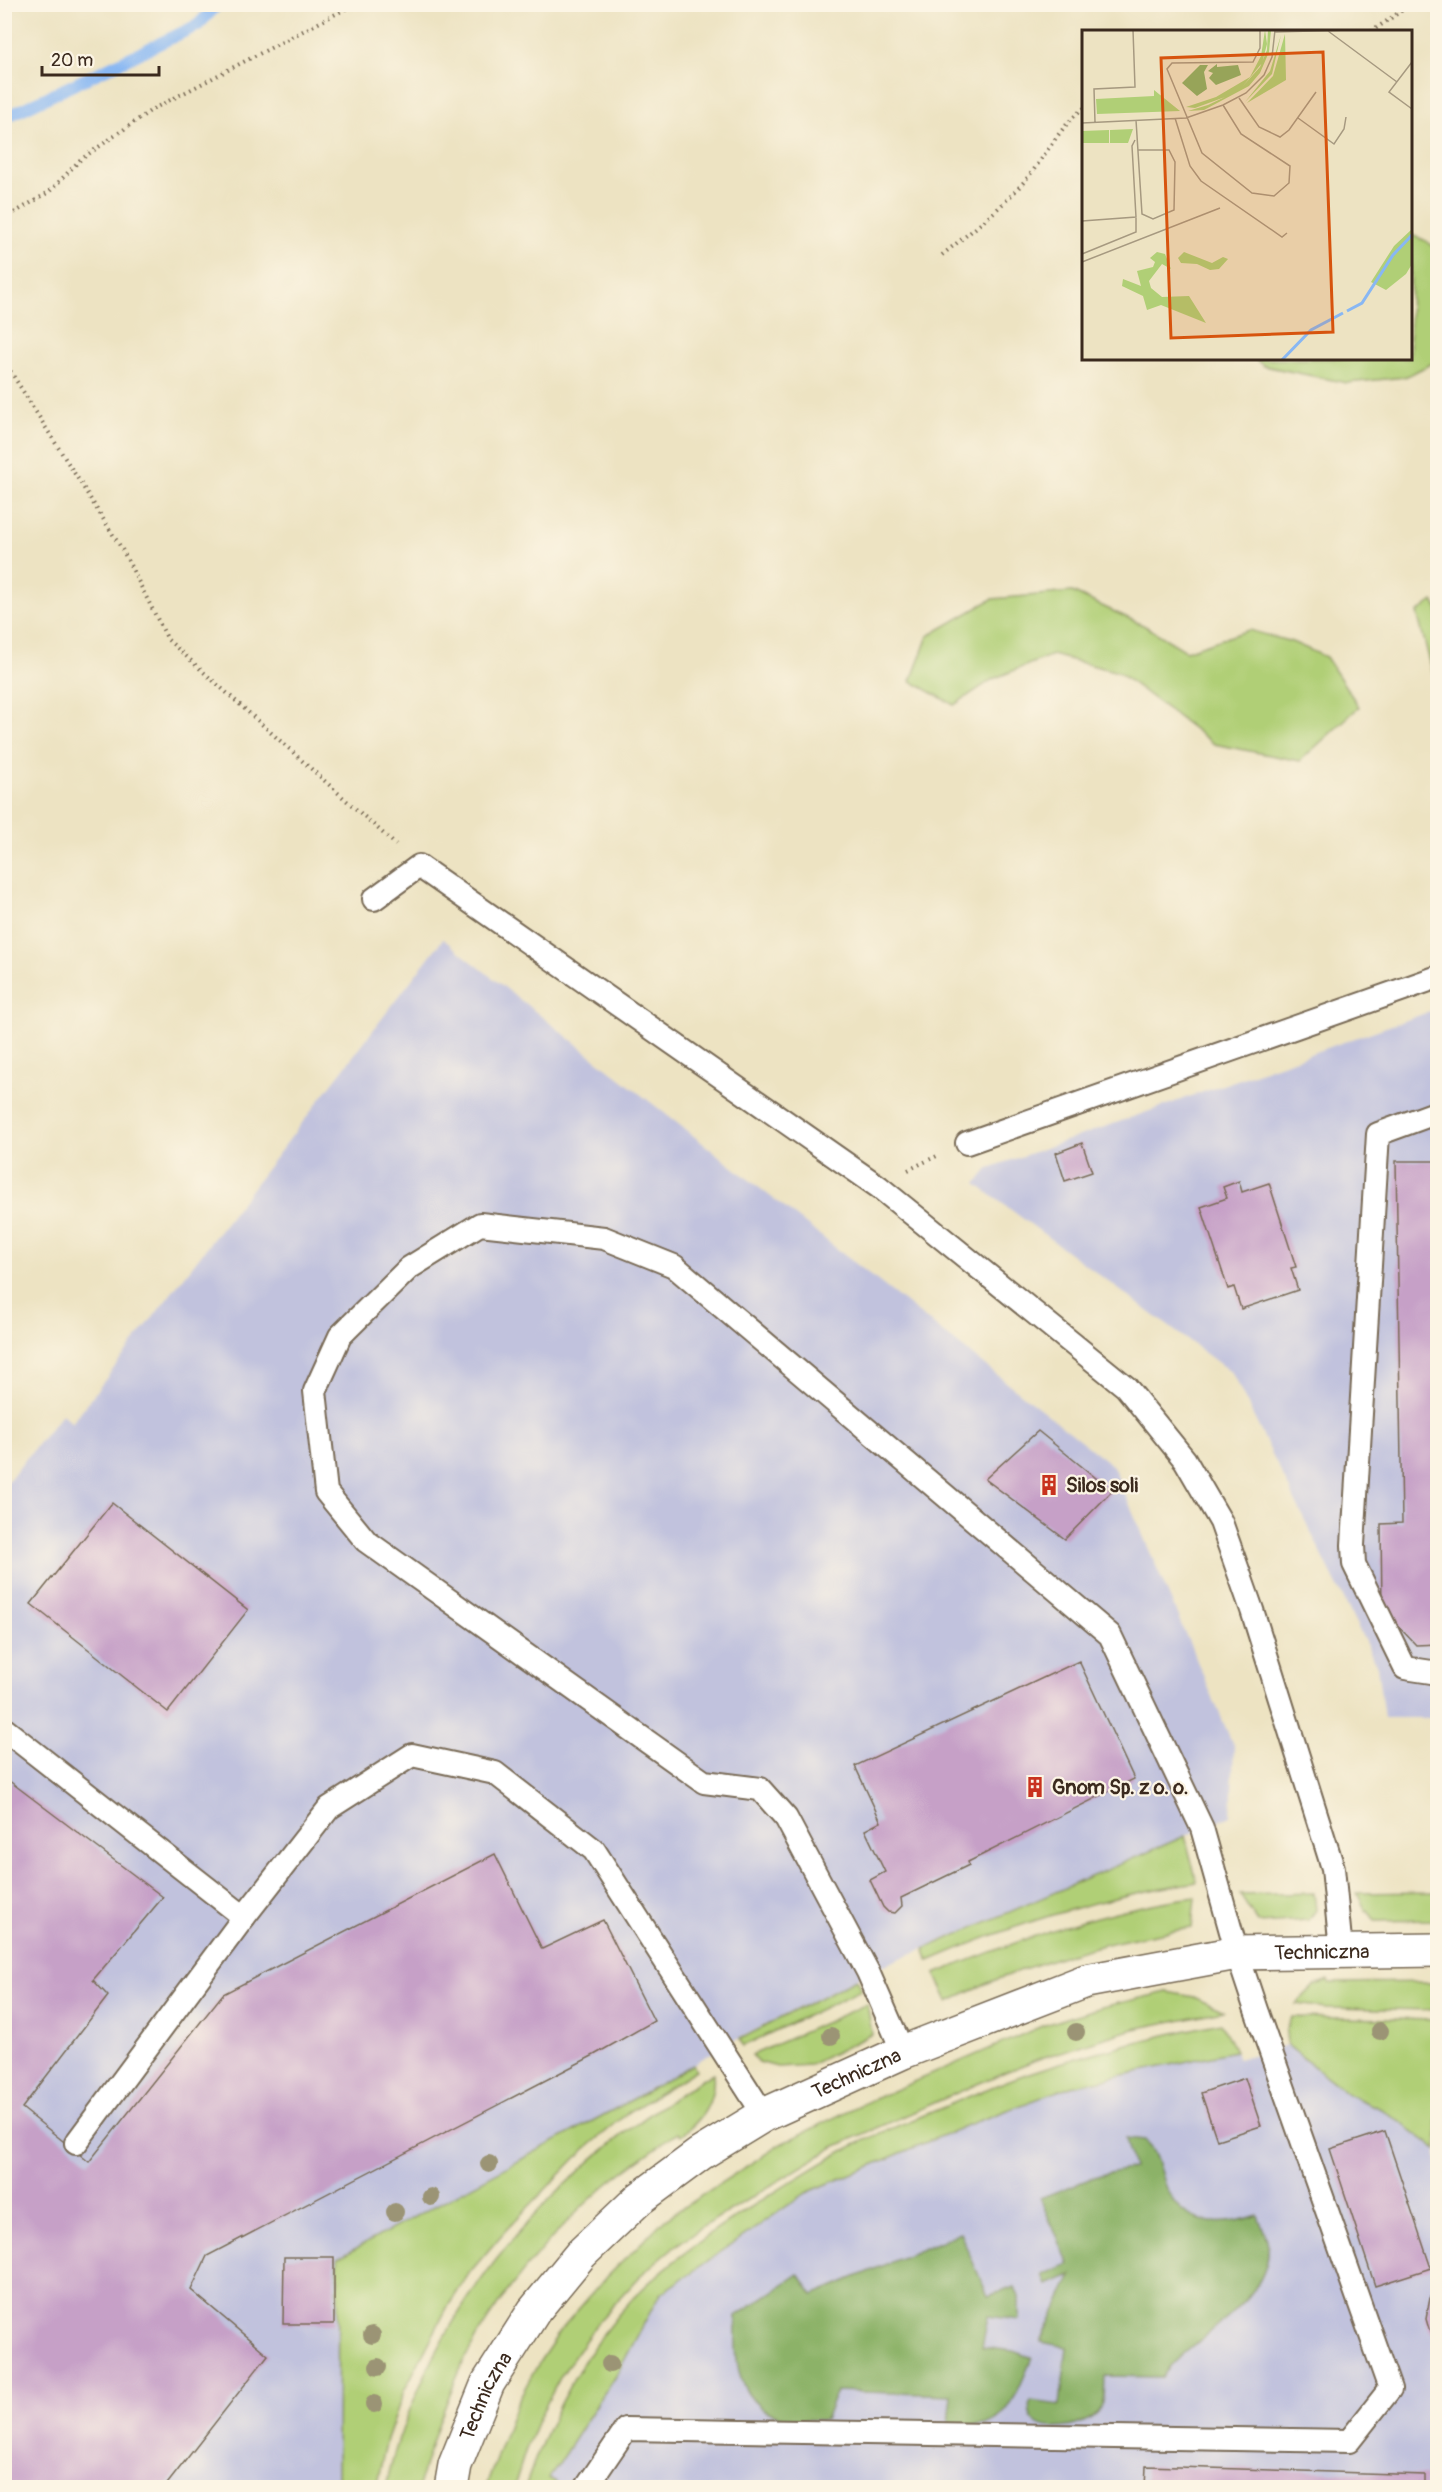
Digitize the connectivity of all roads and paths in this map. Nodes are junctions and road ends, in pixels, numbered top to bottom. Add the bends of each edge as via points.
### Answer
1 (355, 4) edge
2 (1411, 4) edge
3 (1374, 30) edge
4 (1082, 109) edge
5 (4, 219) edge
6 (942, 255) dead end
7 (4, 360) edge
8 (419, 866) junction
9 (374, 899) dead end
10 (1437, 977) edge
11 (1437, 1112) edge
12 (967, 1143) joint
13 (879, 1187) junction
14 (1437, 1673) edge
15 (4, 1729) edge
16 (244, 1917) junction
17 (1437, 1950) edge
18 (1341, 1951) junction
19 (1237, 1953) junction
20 (903, 2052) junction
21 (764, 2115) junction
22 (76, 2143) dead end
23 (451, 2487) edge
24 (586, 2487) edge

1 - 5 path via 153,109 80,160 49,192
2 - 3 path
4 - 6 path via 1028,177 982,224
7 - 8 path via 122,549 168,640
8 - 9 lane
8 - 13 lane
10 - 12 lane
11 - 14 lane via 1378,1134 1353,1545 1354,1564 1405,1668
12 - 13 path
13 - 18 lane via 1126,1388 1185,1460 1221,1522 1255,1622 1333,1868
15 - 16 lane
16 - 21 lane via 329,1808 412,1755 495,1773 594,1850
16 - 22 lane
17 - 18 street, Techniczna
18 - 19 street, Techniczna
19 - 20 street, Techniczna via 1086,1981
19 - 20 lane via 1202,1828 1110,1635 674,1266 604,1238 480,1224 409,1268 340,1336 315,1391 327,1492 366,1541 704,1782 760,1789 786,1818 868,1972
19 - 24 lane via 1390,2389 1349,2441 626,2429
20 - 21 street, Techniczna
21 - 23 street, Techniczna via 700,2154 639,2199 581,2253 534,2311 488,2383 455,2465

